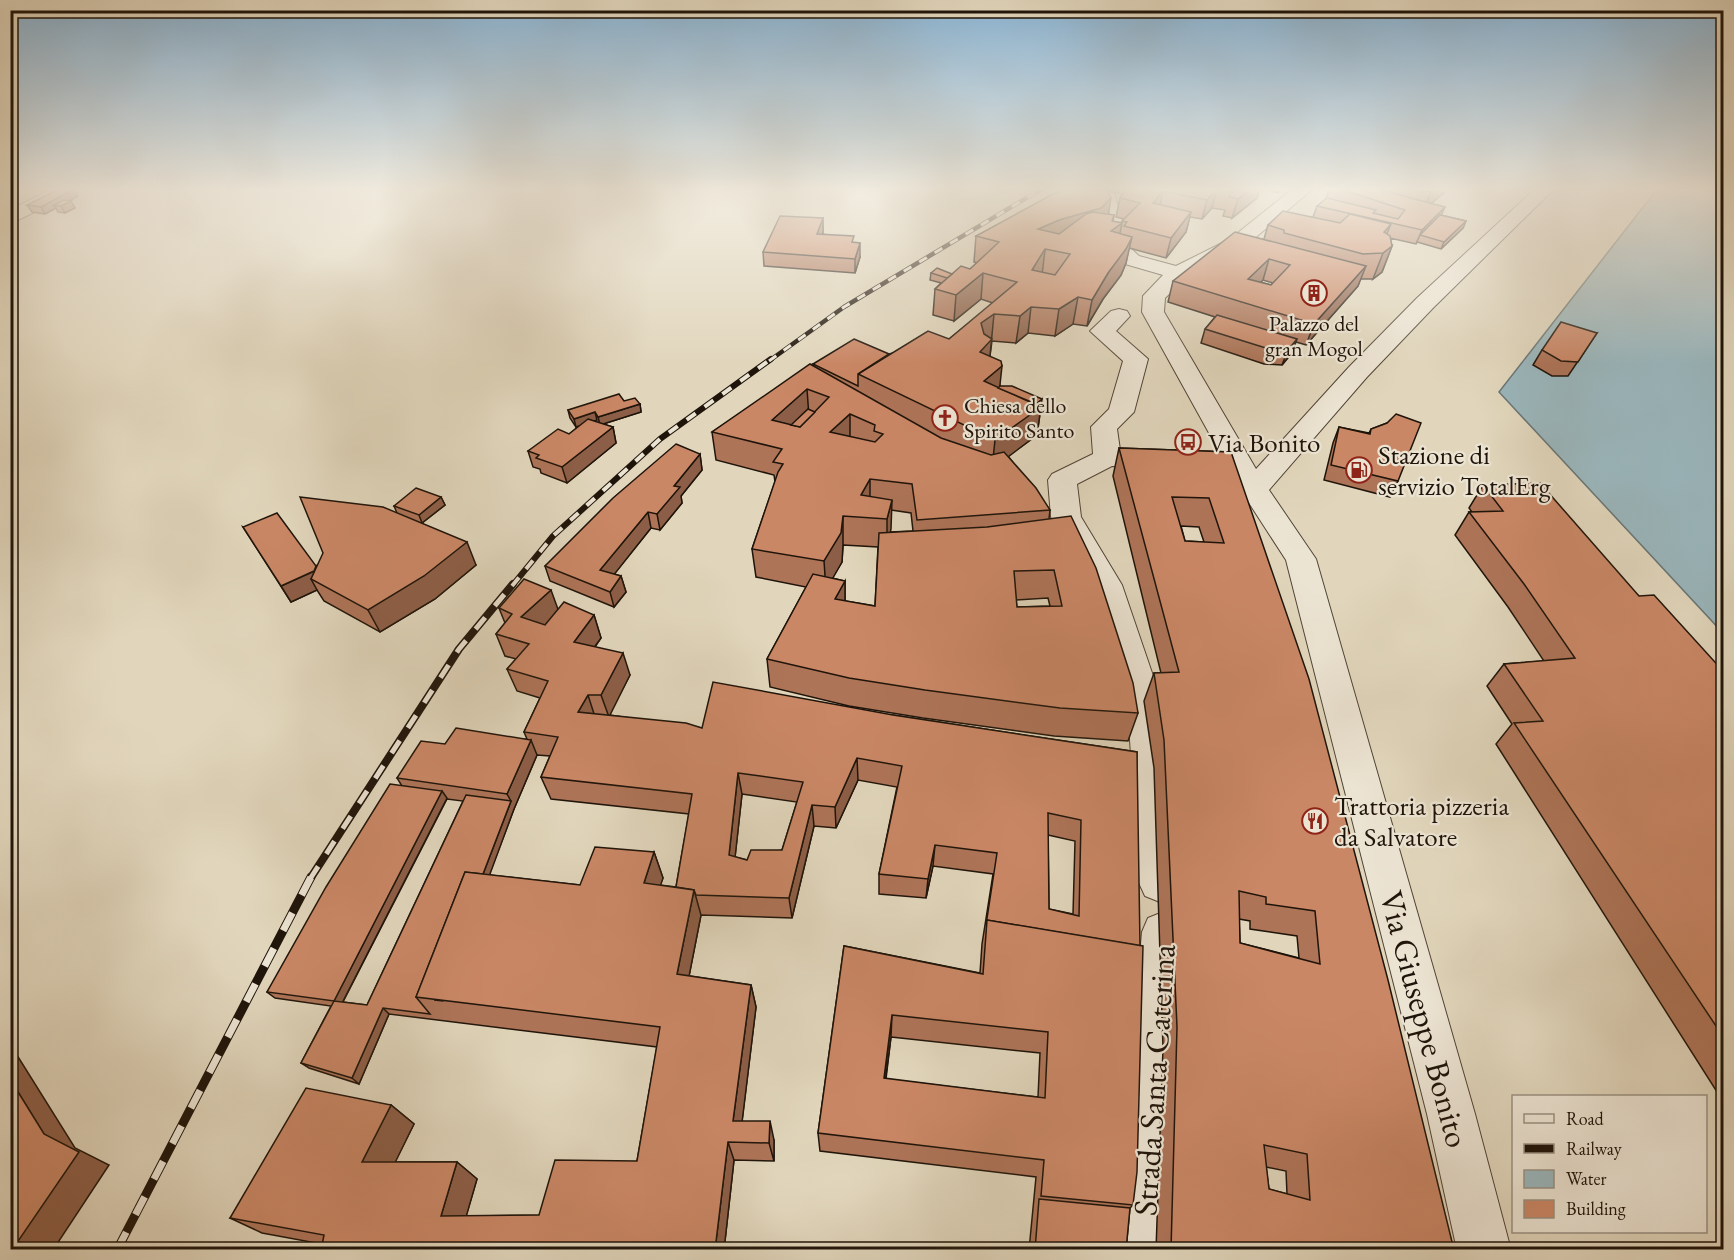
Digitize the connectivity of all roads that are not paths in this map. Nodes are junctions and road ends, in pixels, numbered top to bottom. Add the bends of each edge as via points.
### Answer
1 (1117, 247) edge
2 (1230, 247) edge
3 (1485, 247) edge
4 (1178, 273) junction
5 (1119, 316) dead end
6 (1107, 458) junction
7 (1254, 489) junction
8 (1143, 1250) edge
9 (1484, 1250) edge

1 - 4 street via 1132,260
2 - 4 street, Via Giuseppe Bonito
3 - 7 street via 1395,334
4 - 7 street, Via Giuseppe Bonito via 1154,296 1153,312
5 - 6 street via 1102,332 1136,359 1121,412 1104,428
6 - 7 street via 1202,464
6 - 8 street, Strada Santa Caterina via 1062,480 1066,517 1106,585 1146,708 1164,930
7 - 9 street, Via Giuseppe Bonito via 1300,559 1451,1114

